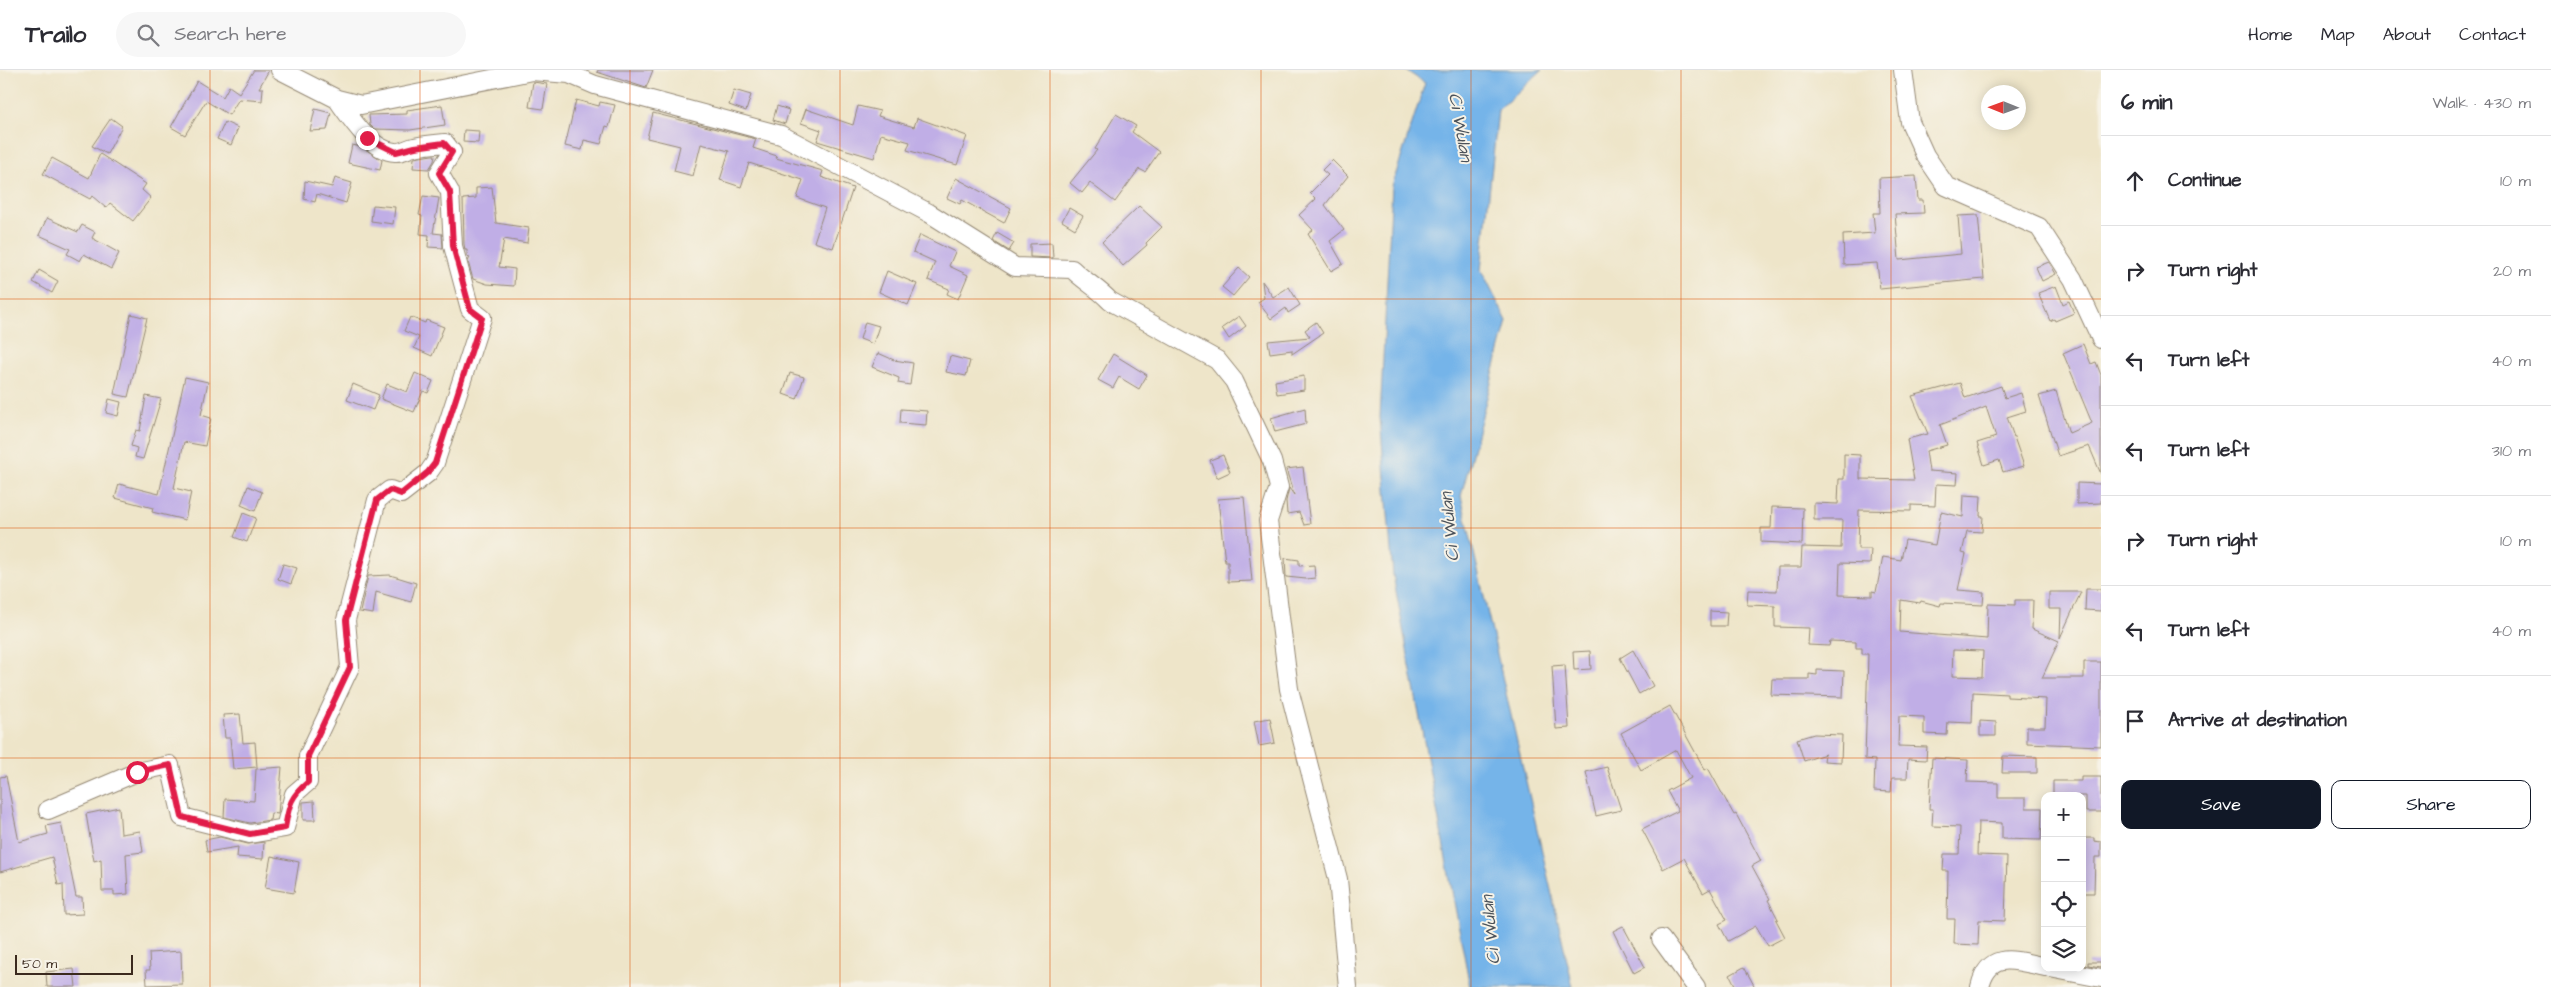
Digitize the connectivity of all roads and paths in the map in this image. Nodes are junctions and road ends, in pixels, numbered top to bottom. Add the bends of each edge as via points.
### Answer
1 (280, 70) edge
2 (1903, 70) edge
3 (337, 99) junction
4 (2101, 339) edge
5 (48, 810) dead end
6 (1661, 939) dead end
7 (2041, 966) edge
8 (2070, 972) edge
9 (2101, 978) edge
10 (1348, 987) edge
11 (1696, 987) edge
12 (1980, 987) edge

1 - 3 street
2 - 4 street via 1910,122 1925,155 1946,186 2039,227 2073,279
3 - 5 street via 367,138 380,146 396,152 444,143 452,152 439,173 450,192 453,246 470,309 482,318 434,466 401,494 390,490 377,500 346,620 350,667 308,756 308,782 294,794 285,828 250,834 182,817 170,765 137,772
3 - 10 street via 361,105 532,71 569,74 595,85 781,135 929,213 1015,267 1072,269 1110,300 1218,360 1234,381 1272,461 1279,487 1268,521 1288,690 1338,879
6 - 11 street
7 - 12 street via 1998,961 1989,966
8 - 9 street

